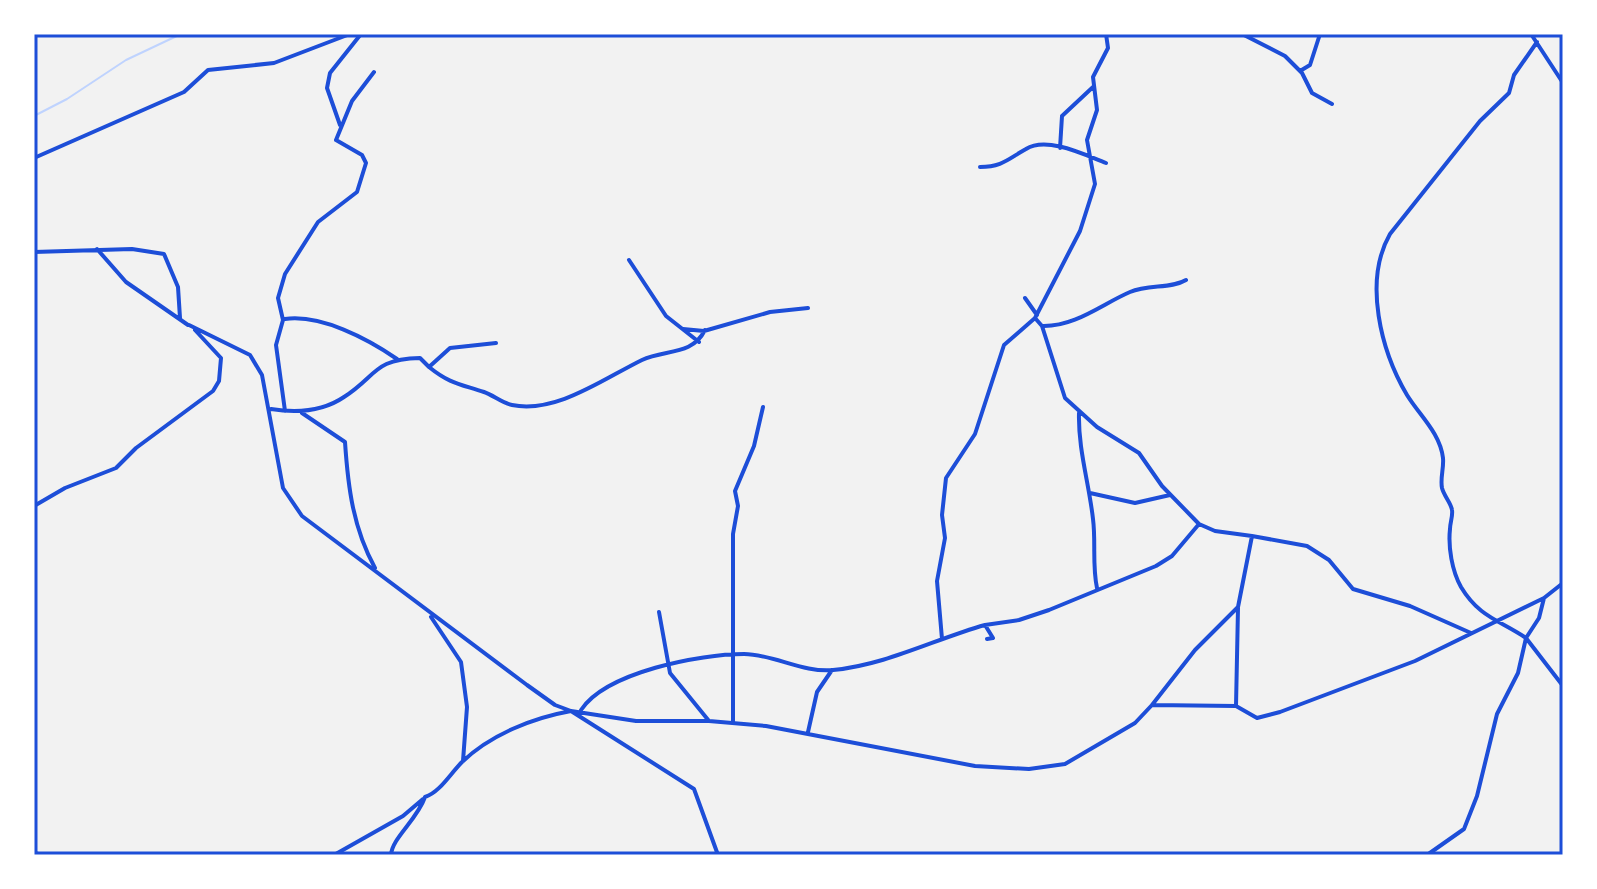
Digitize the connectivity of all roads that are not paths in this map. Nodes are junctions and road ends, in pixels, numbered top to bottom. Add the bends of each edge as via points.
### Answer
1 (350, 34) edge
2 (361, 34) edge
3 (1106, 34) edge
4 (1242, 34) edge
5 (1320, 34) edge
6 (1531, 34) edge
7 (1537, 42) junction
8 (1300, 71) junction
9 (374, 72) dead end
10 (1563, 83) edge
11 (1094, 85) junction
12 (1332, 104) dead end
13 (340, 128) junction
14 (1060, 148) junction
15 (1089, 156) junction
16 (34, 158) edge
17 (1106, 163) dead end
18 (980, 167) dead end
19 (97, 249) junction
20 (34, 252) edge
21 (629, 260) dead end
22 (1186, 280) dead end
23 (1025, 298) dead end
24 (808, 308) dead end
25 (1036, 317) junction
26 (180, 319) junction
27 (283, 320) junction
28 (189, 325) junction
29 (1042, 326) junction
30 (683, 329) junction
31 (705, 330) junction
32 (699, 342) junction
33 (496, 343) dead end
34 (397, 359) junction
35 (429, 367) junction
36 (763, 407) dead end
37 (271, 409) junction
38 (285, 411) junction
39 (301, 413) junction
40 (1079, 413) junction
41 (1090, 493) junction
42 (1170, 495) junction
43 (34, 506) edge
44 (1199, 524) junction
45 (1252, 536) junction
46 (376, 570) junction
47 (1563, 583) edge
48 (1097, 588) junction
49 (1544, 598) junction
50 (1238, 607) junction
51 (428, 612) junction
52 (659, 612) dead end
53 (1499, 620) junction
54 (985, 625) junction
55 (1472, 633) junction
56 (1526, 638) junction
57 (942, 639) junction
58 (987, 639) dead end
59 (733, 655) junction
60 (670, 665) junction
61 (832, 670) junction
62 (1563, 686) edge
63 (1152, 705) junction
64 (1236, 706) junction
65 (581, 710) junction
66 (571, 711) junction
67 (709, 721) junction
68 (733, 722) junction
69 (808, 732) junction
70 (463, 761) junction
71 (425, 797) junction
72 (34, 853) edge
73 (43, 855) edge
74 (334, 855) edge
75 (391, 855) edge
76 (718, 855) edge
77 (1427, 855) edge

1 - 16 street via 274,63 208,70 184,92
2 - 13 street via 330,73 327,88
3 - 11 street via 1108,48
4 - 8 street via 1272,46
5 - 8 street via 1310,65
6 - 7 street
7 - 10 street
7 - 53 street via 1514,75 1509,93 1480,121 1390,234 1376,272 1383,341 1406,393 1434,430 1443,456 1442,488 1452,511 1453,570 1482,615
8 - 12 street via 1312,93
9 - 13 street via 362,84
11 - 14 street via 1062,116
11 - 15 street via 1097,110 1087,140
13 - 27 street via 336,140 362,155 363,174 357,192 318,222 285,274 278,298
14 - 15 street
14 - 18 street via 1027,148 1004,165
15 - 17 street
15 - 25 street via 1095,184 1080,231
19 - 20 street
19 - 26 street via 126,282
19 - 26 street via 164,254 178,287
21 - 30 street via 666,316
22 - 29 street via 1112,299 1060,327
23 - 25 street
24 - 31 street
25 - 29 street
25 - 57 street via 1004,345 975,434 946,478 945,538 937,581
26 - 28 street
27 - 34 street via 296,318 357,336
27 - 38 street via 276,345
28 - 37 street via 250,355
28 - 43 street via 221,358 215,389 116,468
29 - 40 street via 1056,378
30 - 31 street
30 - 32 street
31 - 32 street
32 - 35 street via 642,360 539,407 512,405 454,385
33 - 35 street via 450,348
34 - 35 street via 420,358
34 - 39 street via 379,367 346,397
36 - 59 street via 735,491
37 - 38 street
37 - 46 street via 283,488 302,516
38 - 39 street
39 - 46 street via 345,442 357,531
40 - 41 street via 1078,443
40 - 42 street via 1129,444
41 - 42 street via 1135,503
41 - 48 street
42 - 44 street
44 - 45 street
44 - 48 street via 1172,556
45 - 50 street
45 - 55 street via 1307,546 1329,560 1353,589
46 - 51 street
47 - 49 street
48 - 54 street via 1019,620
49 - 53 street
49 - 56 street
50 - 63 street
50 - 64 street
51 - 66 street via 555,705
51 - 70 street via 461,662 467,707
52 - 60 street
53 - 55 street
53 - 56 street
54 - 57 street
54 - 58 street via 993,638
55 - 64 street via 1415,661 1280,712 1257,718
56 - 62 street
56 - 77 street via 1518,673 1497,714 1464,829
57 - 61 street
59 - 60 street
59 - 61 street
59 - 68 street
60 - 65 street via 611,684
60 - 67 street via 670,673
61 - 69 street via 817,692
63 - 64 street
63 - 69 street via 1135,723 1065,764 1029,769 975,766
65 - 66 street
65 - 67 street via 636,721
66 - 70 street via 546,715 487,742
66 - 76 street via 694,789
67 - 68 street
68 - 69 street
70 - 71 street via 434,794
71 - 74 street via 403,816
71 - 75 street via 419,816 391,845
72 - 73 street

